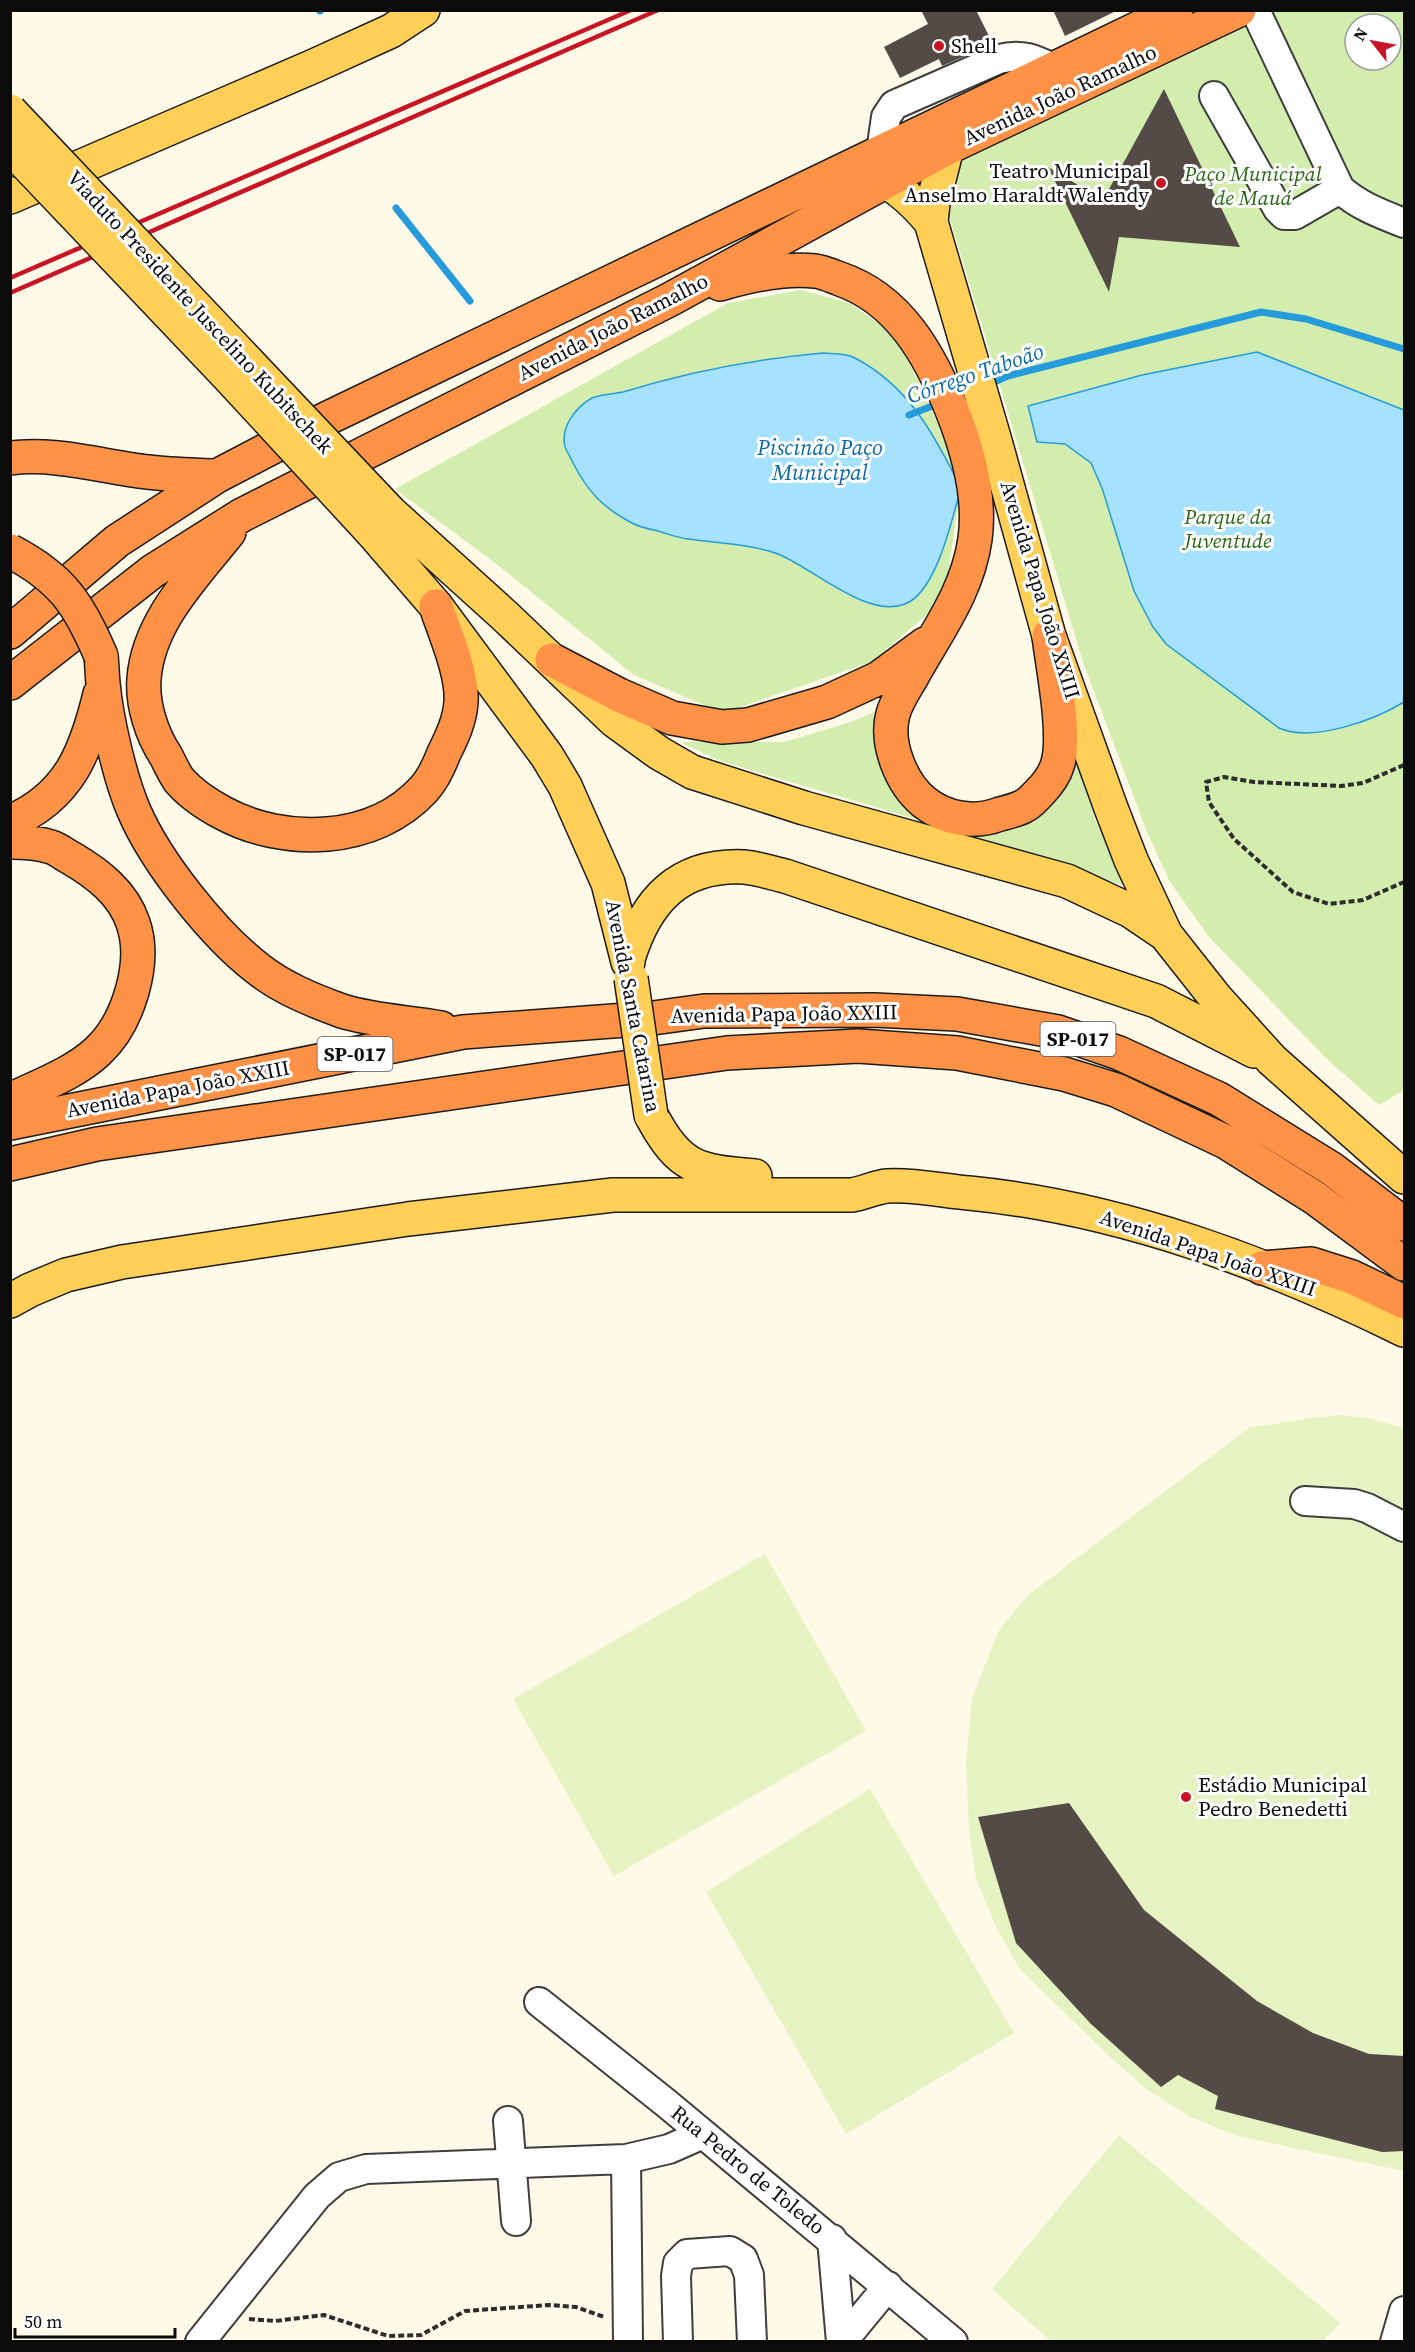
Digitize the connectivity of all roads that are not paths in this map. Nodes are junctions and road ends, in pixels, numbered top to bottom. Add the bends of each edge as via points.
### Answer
1 (423, 10) edge
2 (1176, 10) edge
3 (1239, 10) edge
4 (1255, 10) edge
5 (1214, 96) dead end
6 (10, 111) edge
7 (10, 147) edge
8 (947, 148) junction
9 (852, 166) joint
10 (883, 166) junction
11 (1340, 189) junction
12 (10, 197) edge
13 (931, 222) junction
14 (1404, 223) edge
15 (669, 300) junction
16 (980, 443) junction
17 (10, 458) edge
18 (217, 476) junction
19 (242, 515) junction
20 (381, 522) junction
21 (10, 551) edge
22 (436, 606) junction
23 (10, 632) edge
24 (1049, 636) junction
25 (933, 638) junction
26 (552, 660) junction
27 (102, 669) junction
28 (10, 683) edge
29 (10, 822) edge
30 (10, 842) edge
31 (1166, 935) junction
32 (629, 968) junction
33 (463, 1032) junction
34 (1272, 1060) junction
35 (10, 1101) edge
36 (10, 1123) edge
37 (10, 1164) edge
38 (1404, 1177) edge
39 (887, 1186) junction
40 (1404, 1224) edge
41 (1404, 1264) edge
42 (1262, 1268) junction
43 (10, 1300) edge
44 (1404, 1302) edge
45 (1404, 1330) edge
46 (1305, 1501) dead end
47 (1404, 1527) edge
48 (539, 2002) dead end
49 (508, 2121) dead end
50 (703, 2134) junction
51 (626, 2159) junction
52 (512, 2164) junction
53 (516, 2221) dead end
54 (832, 2239) junction
55 (888, 2286) junction
56 (1404, 2311) edge
57 (627, 2337) edge
58 (200, 2342) edge
59 (678, 2342) edge
60 (752, 2342) edge
61 (842, 2342) edge
62 (953, 2342) edge
63 (1395, 2342) edge

1 - 12 main road via 391,31
2 - 10 highway, Avenida João Ramalho via 1054,69
3 - 8 highway, Avenida João Ramalho
4 - 11 street
5 - 11 street via 1284,215 1295,215
6 - 20 main road, Viaduto Presidente Juscelino Kubitschek, bridge
7 - 20 main road, Viaduto Presidente Juscelino Kubitschek, bridge via 228,376
8 - 10 highway, Avenida João Ramalho
8 - 13 main road, Avenida Papa João XXIII
9 - 10 main road, Avenida Papa João XXIII
9 - 18 highway, Avenida João Ramalho via 328,418
10 - 13 main road, Avenida Papa João XXIII
10 - 15 highway, Avenida João Ramalho
11 - 14 street via 1352,200
13 - 16 main road, Avenida Papa João XXIII via 966,342
15 - 16 highway via 740,278 776,272 817,271 857,285 888,306 914,335
15 - 19 highway, Avenida João Ramalho
16 - 24 main road, Avenida Papa João XXIII
16 - 25 highway via 975,540 968,570
17 - 18 highway
18 - 23 highway, Avenida João Ramalho via 117,541
19 - 22 highway via 172,605 154,638 144,680 147,713 156,742 180,781 210,806 240,822 273,832 308,836 351,830 382,818 424,789 455,731 461,703 460,683
19 - 28 highway, Avenida João Ramalho via 153,571
20 - 22 main road, Avenida Santa Catarina
20 - 26 main road
21 - 27 highway, bridge via 34,564 64,589 86,620
22 - 32 main road, Avenida Santa Catarina via 565,786 609,883
24 - 25 highway via 1061,736 1058,763 1047,785 1027,806 992,817 959,819 934,811 916,796 905,780 893,741 891,724 897,702
24 - 31 main road, Avenida Papa João XXIII via 1131,860
25 - 26 highway via 879,678 827,702 773,719 722,727 672,718
26 - 31 main road via 633,735 693,772 804,808 1067,881 1131,910
27 - 29 highway via 88,741 76,765 43,803
27 - 33 highway via 116,752 134,811 161,859 224,939 258,969 298,993 344,1011
30 - 35 highway via 53,847 94,872 113,889 134,924 136,958 135,987 120,1023 98,1051
31 - 34 main road, Avenida Papa João XXIII
32 - 34 main road via 636,932 671,887 702,871 747,867 816,886 1156,1001
32 - 39 main road, Avenida Santa Catarina, bridge via 651,1115 672,1149 690,1163 712,1172
33 - 36 highway, Avenida Papa João XXIII / SP-017
33 - 40 highway, Avenida Papa João XXIII / SP-017 via 704,1011 874,1010 957,1014 1058,1032 1119,1053 1219,1099 1332,1168
34 - 38 main road, Avenida Papa João XXIII
37 - 41 highway, Avenida Papa João XXIII / SP-017 via 97,1144 727,1053 858,1046 957,1053 1064,1074 1126,1095 1226,1142 1315,1198
39 - 42 main road, Avenida Papa João XXIII via 1009,1197 1089,1212 1171,1235
39 - 43 main road, Avenida Papa João XXIII via 852,1196 613,1195 408,1219 122,1262 66,1275
42 - 44 highway via 1311,1264 1352,1277
42 - 45 main road, Avenida Papa João XXIII via 1345,1300
46 - 47 street via 1354,1504
48 - 50 street, Rua Pedro de Toledo
49 - 52 street
50 - 51 street via 669,2149
50 - 54 street, Rua Pedro de Toledo
51 - 52 street
51 - 57 street
52 - 53 street
52 - 58 street via 366,2169 339,2177 317,2196
54 - 55 street, Rua Pedro de Toledo
54 - 61 street
55 - 61 street
55 - 62 street, Rua Pedro de Toledo
56 - 63 street
59 - 60 street via 678,2263 687,2254 730,2251 743,2259 749,2275

